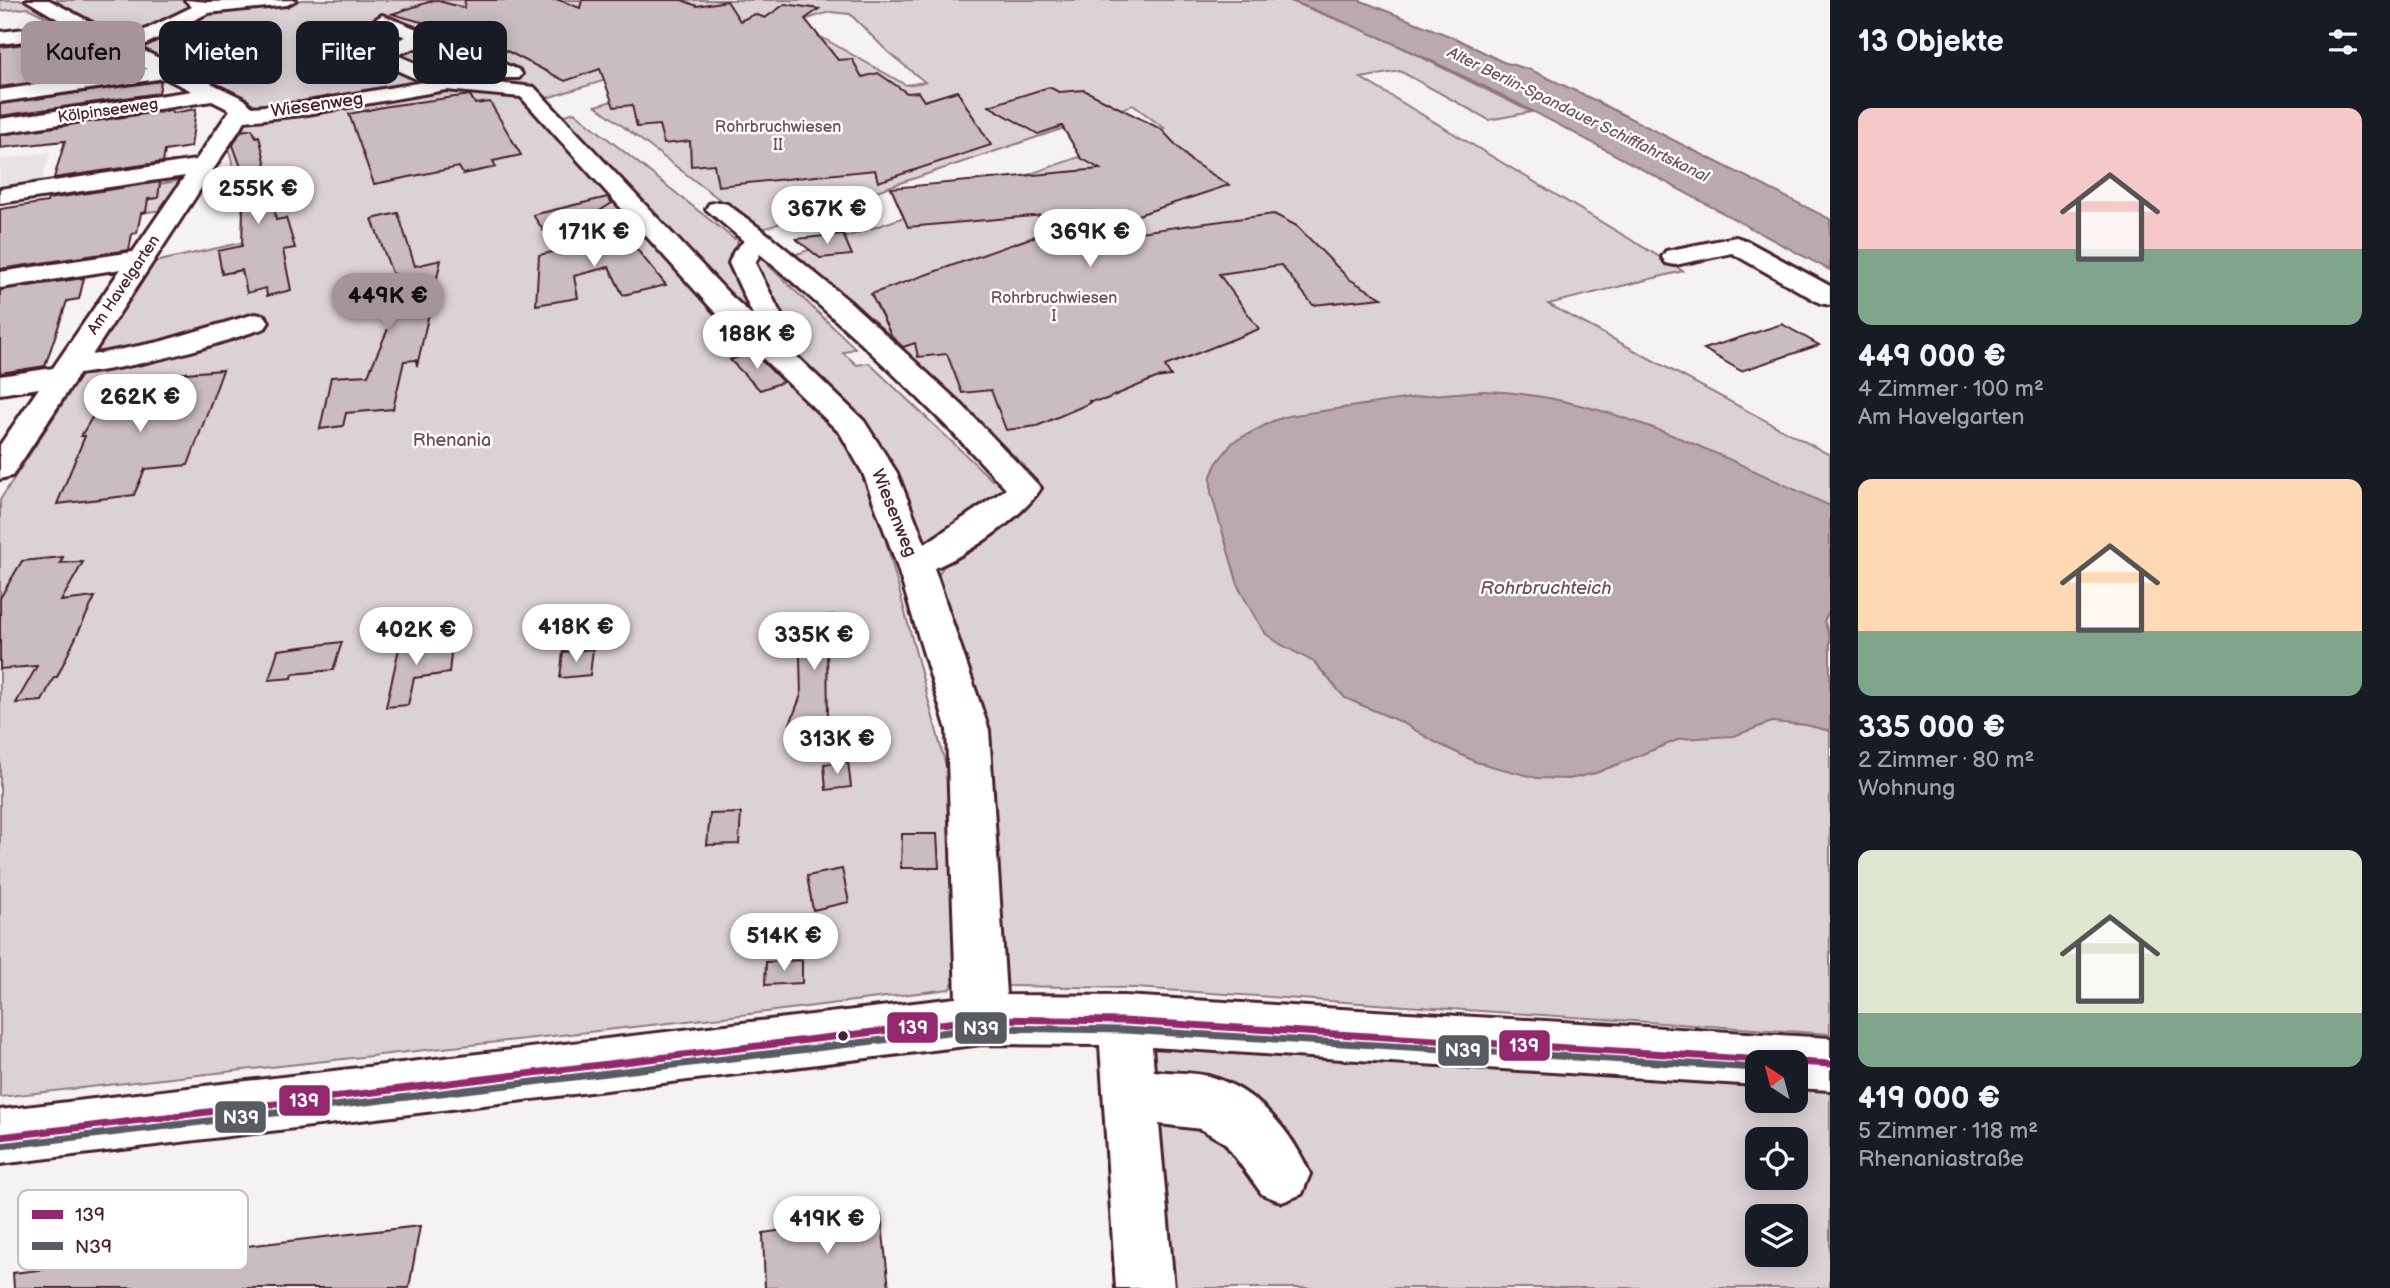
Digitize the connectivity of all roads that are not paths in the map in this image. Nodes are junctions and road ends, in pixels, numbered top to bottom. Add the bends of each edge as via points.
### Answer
1 (35, 0) edge
2 (287, 0) edge
3 (199, 4) edge
4 (21, 16) dead end
5 (39, 21) edge
6 (72, 21) edge
7 (21, 35) edge
8 (145, 37) edge
9 (0, 38) edge
10 (413, 41) edge
11 (413, 70) edge
12 (507, 72) edge
13 (159, 73) edge
14 (512, 74) dead end
15 (195, 84) edge
16 (446, 84) edge
17 (472, 84) edge
18 (216, 94) junction
19 (0, 96) edge
20 (240, 115) junction
21 (0, 126) edge
22 (205, 166) junction
23 (0, 195) edge
24 (718, 209) dead end
25 (761, 241) junction
26 (1675, 257) dead end
27 (143, 258) junction
28 (0, 280) edge
29 (1830, 297) edge
30 (255, 322) dead end
31 (780, 357) junction
32 (67, 371) junction
33 (0, 385) edge
34 (0, 469) edge
35 (914, 562) junction
36 (982, 1019) junction
37 (1124, 1021) junction
38 (1830, 1064) edge
39 (1130, 1095) junction
40 (0, 1137) edge
41 (1282, 1174) dead end
42 (1145, 1288) edge

1 - 6 street
2 - 3 street
3 - 8 street
4 - 5 street
7 - 9 street
10 - 11 street via 388,50 386,58
12 - 14 street
13 - 19 street
15 - 18 street
16 - 20 street, Wiesenweg
17 - 31 street, Wiesenweg via 527,90 721,302
18 - 20 street via 242,109
18 - 21 street, Kölpinseeweg
20 - 22 street, Am Havelgarten
22 - 23 street
22 - 27 street, Am Havelgarten
24 - 25 street
25 - 31 street via 747,251 743,263 786,354
25 - 35 street via 890,351 1024,488 943,551
26 - 29 street via 1736,245
27 - 28 street
27 - 32 street, Am Havelgarten
30 - 32 street via 118,362
31 - 35 street, Wiesenweg via 852,428 880,473
32 - 33 street
32 - 34 street, Am Havelgarten
35 - 36 street, Wiesenweg via 968,730
36 - 37 street
36 - 40 street
37 - 38 street
37 - 39 street
39 - 41 street via 1208,1103 1244,1124
39 - 42 street

